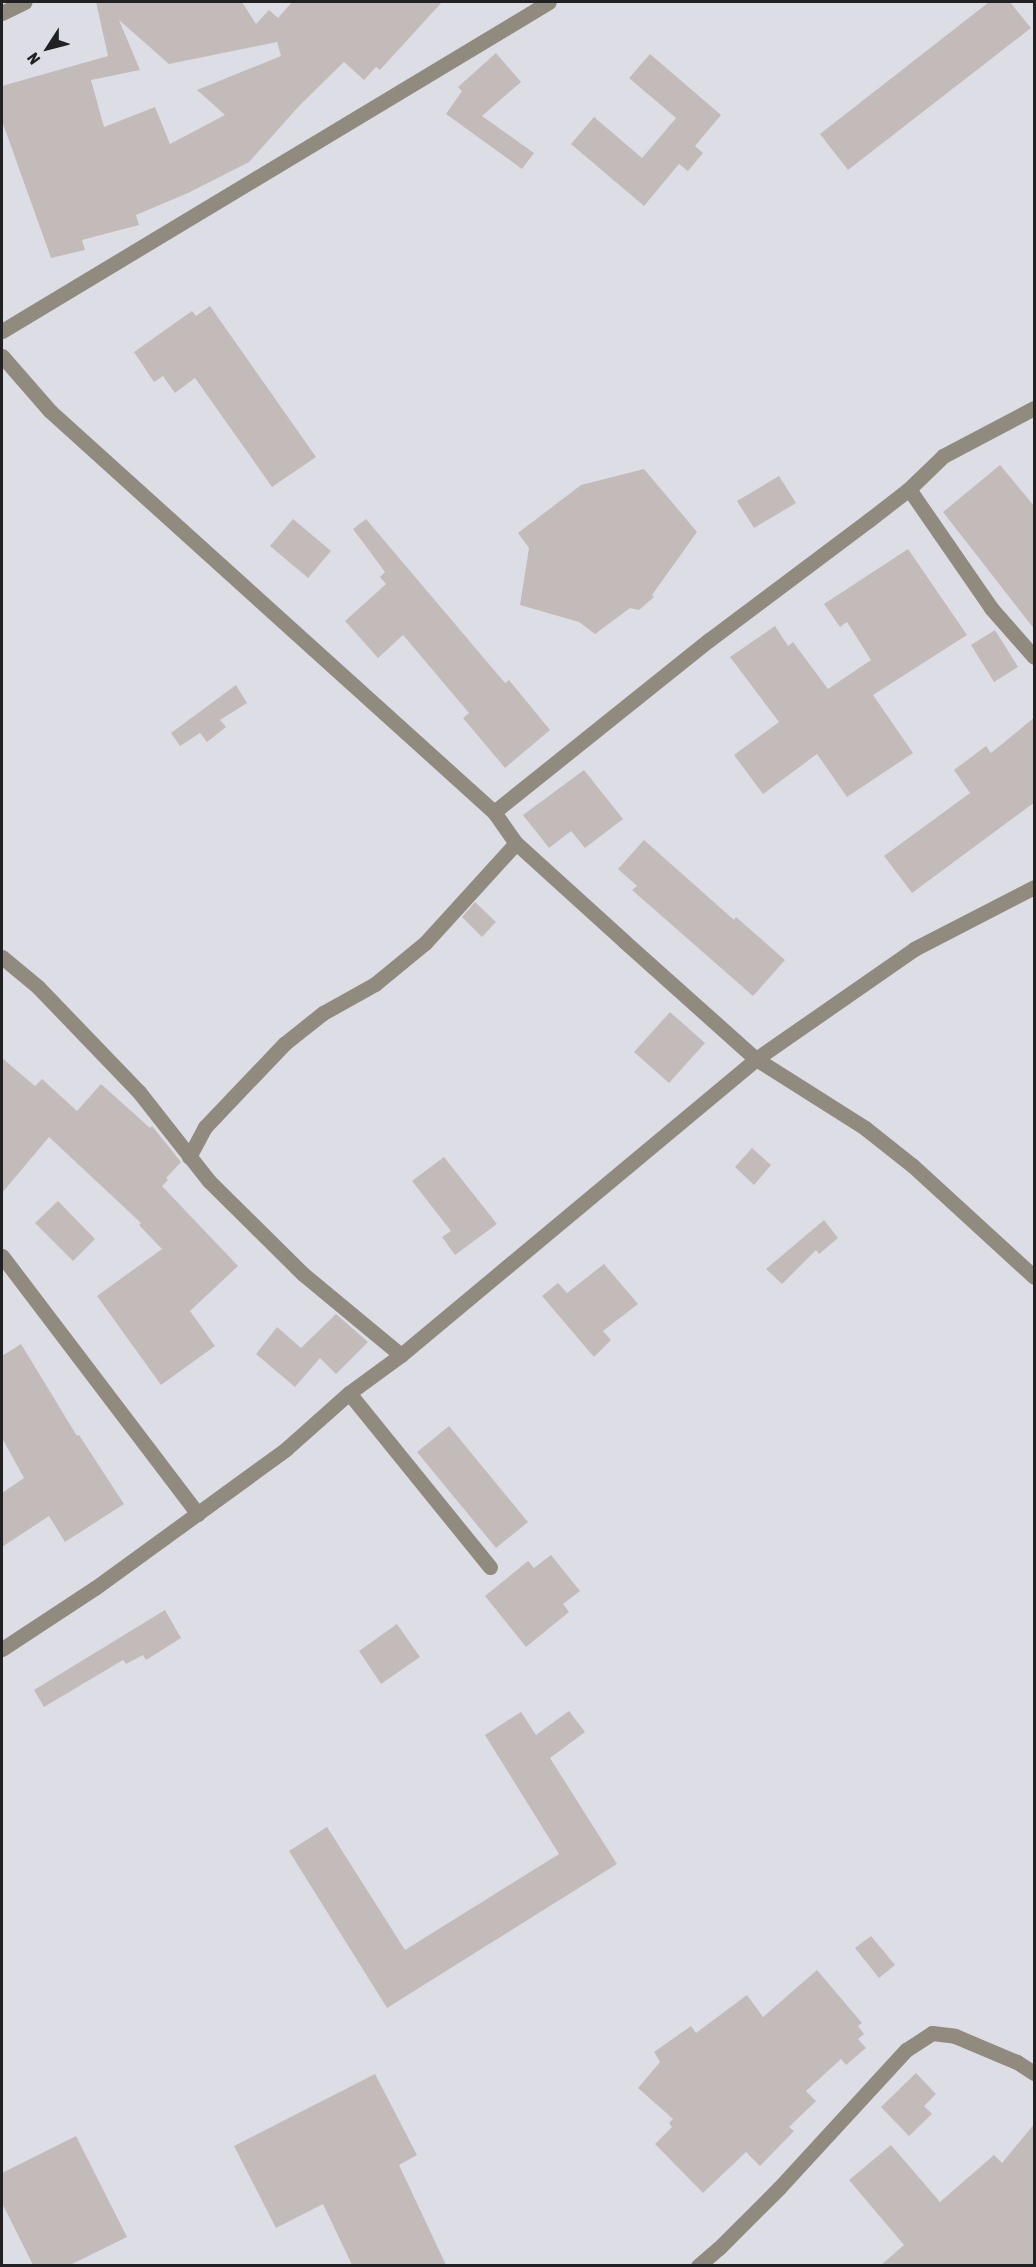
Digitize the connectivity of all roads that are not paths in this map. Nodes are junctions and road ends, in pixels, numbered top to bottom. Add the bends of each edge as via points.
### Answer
1 (25, 2) edge
2 (549, 2) edge
3 (2, 13) edge
4 (2, 332) edge
5 (2, 356) edge
6 (1035, 408) edge
7 (909, 489) junction
8 (1035, 657) edge
9 (494, 812) junction
10 (516, 843) junction
11 (1035, 887) edge
12 (2, 957) edge
13 (756, 1059) junction
14 (189, 1157) junction
15 (2, 1257) edge
16 (1035, 1277) edge
17 (401, 1355) junction
18 (350, 1393) junction
19 (198, 1514) junction
20 (490, 1567) dead end
21 (2, 1649) edge
22 (1035, 2073) edge
23 (698, 2265) edge

1 - 3 street
2 - 4 street
5 - 9 street via 50,411 124,480
6 - 7 street via 943,456
7 - 8 street via 991,608
7 - 9 street via 709,640
9 - 10 street
10 - 13 street
10 - 14 street via 425,943 375,984 323,1013 284,1044 205,1127
11 - 13 street via 914,949
12 - 14 street via 38,987 139,1092
13 - 16 street via 873,1135 913,1166
13 - 17 street
14 - 17 street via 208,1181 303,1274
15 - 19 street
17 - 18 street
18 - 19 street via 286,1449
18 - 20 street
19 - 21 street
22 - 23 street via 955,2036 932,2033 906,2050 779,2188

